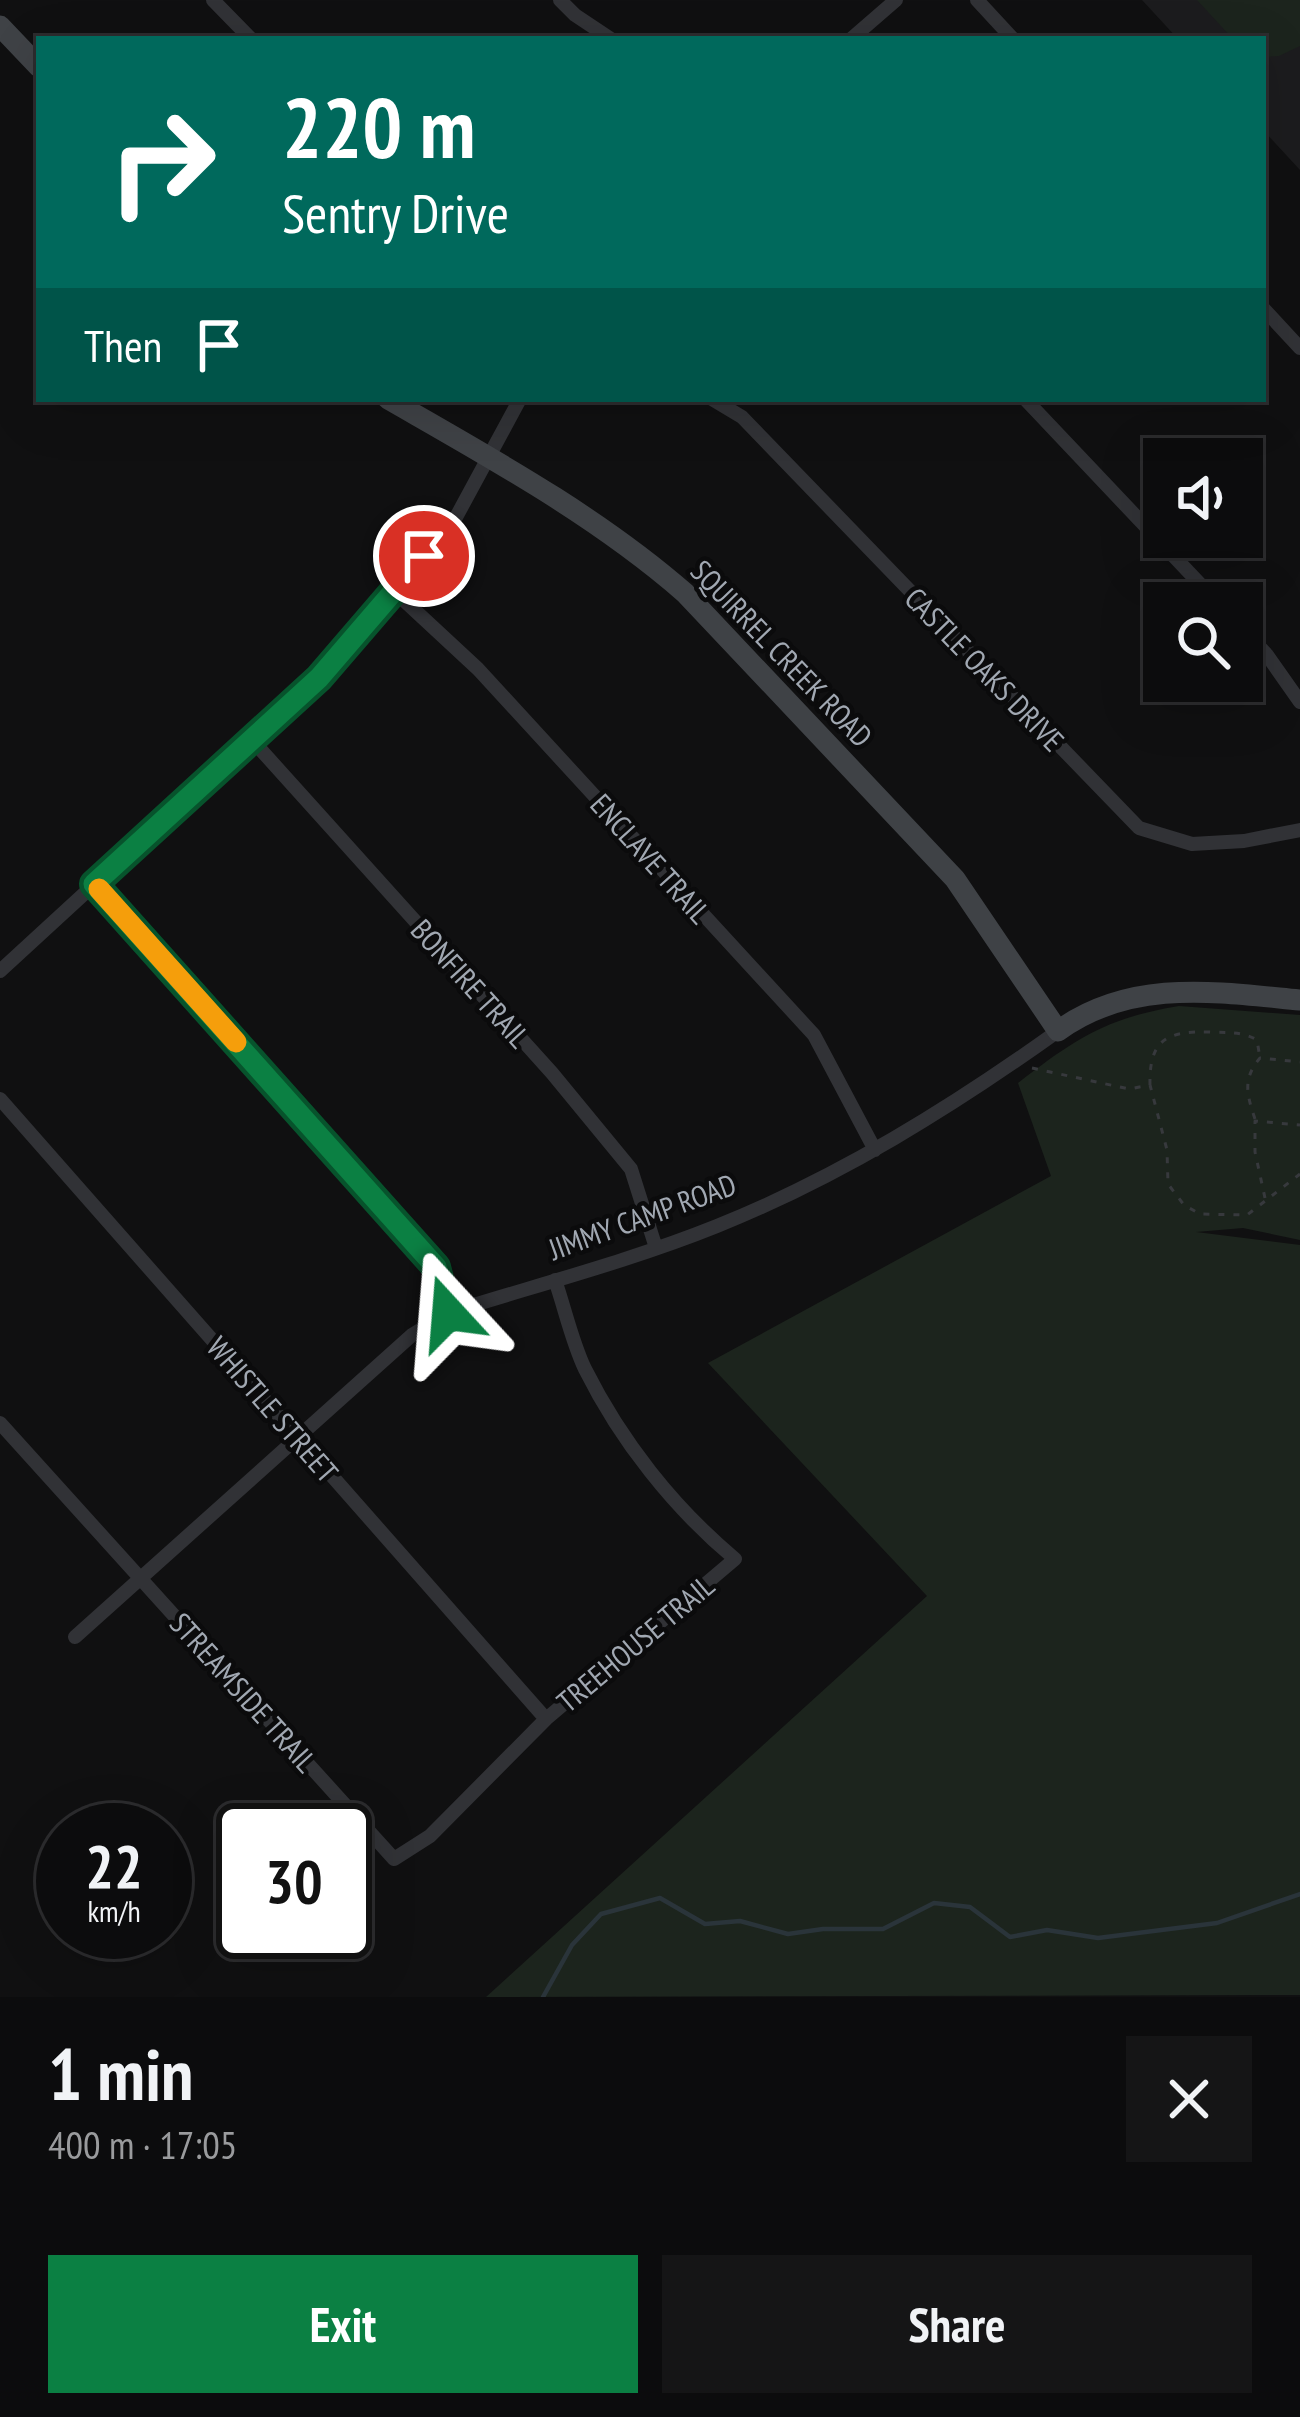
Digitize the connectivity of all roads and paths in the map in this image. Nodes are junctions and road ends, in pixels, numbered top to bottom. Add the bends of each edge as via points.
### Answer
1 (213, 0) edge
2 (560, 0) edge
3 (896, 0) edge
4 (977, 0) edge
5 (0, 26) edge
6 (248, 36) edge
7 (606, 36) edge
8 (854, 36) edge
9 (1010, 36) edge
10 (36, 64) edge
11 (1266, 311) edge
12 (1300, 348) edge
13 (393, 402) edge
14 (518, 402) edge
15 (717, 402) edge
16 (1028, 402) edge
17 (489, 457) junction
18 (1198, 582) edge
19 (394, 591) junction
20 (1263, 651) edge
21 (1300, 702) edge
22 (251, 740) junction
23 (1300, 830) edge
24 (94, 884) junction
25 (0, 971) edge
26 (1300, 1000) edge
27 (1058, 1031) junction
28 (1260, 1058) junction
29 (1300, 1062) edge
30 (1012, 1064) junction
31 (1150, 1085) junction
32 (0, 1100) edge
33 (1255, 1121) junction
34 (1300, 1125) edge
35 (875, 1150) junction
36 (1300, 1174) edge
37 (1265, 1200) junction
38 (656, 1248) junction
39 (555, 1280) junction
40 (448, 1313) junction
41 (0, 1423) edge
42 (297, 1439) junction
43 (143, 1579) junction
44 (75, 1637) dead end
45 (546, 1718) junction
46 (394, 1858) joint

1 - 6 street
2 - 7 street
3 - 8 street
4 - 9 street
5 - 10 street
11 - 12 street
13 - 17 street, SQUIRREL CREEK ROAD
14 - 17 street
15 - 23 street, CASTLE OAKS DRIVE via 742,417 1138,828 1192,844
16 - 18 street
17 - 19 street via 454,521
17 - 27 street, SQUIRREL CREEK ROAD via 685,593 956,879
19 - 22 street via 319,678
19 - 35 street, ENCLAVE TRAIL via 478,669 814,1035
20 - 21 street
22 - 24 street
22 - 38 street, BONFIRE TRAIL via 631,1169
24 - 25 street
24 - 40 street via 436,1267
26 - 27 street, JIMMY CAMP ROAD via 1190,989 1131,997
27 - 30 street, JIMMY CAMP ROAD
28 - 29 path
28 - 31 path via 1257,1040 1246,1033 1176,1031 1159,1044
28 - 33 path via 1246,1091
30 - 31 path via 1129,1089
30 - 35 street, JIMMY CAMP ROAD
31 - 37 path via 1168,1184 1184,1205 1200,1214 1247,1215
32 - 42 street, WHISTLE STREET
33 - 34 path
33 - 37 path
35 - 38 street, JIMMY CAMP ROAD
36 - 37 path
38 - 39 street, JIMMY CAMP ROAD
39 - 40 street, JIMMY CAMP ROAD
39 - 45 street, TREEHOUSE TRAIL via 583,1365 634,1453 735,1559
40 - 42 street, JIMMY CAMP ROAD via 412,1335
41 - 43 street, STREAMSIDE TRAIL
42 - 43 street, JIMMY CAMP ROAD
42 - 45 street, WHISTLE STREET
43 - 44 street, JIMMY CAMP ROAD
43 - 46 street, STREAMSIDE TRAIL
45 - 46 street, TREEHOUSE TRAIL via 430,1836

